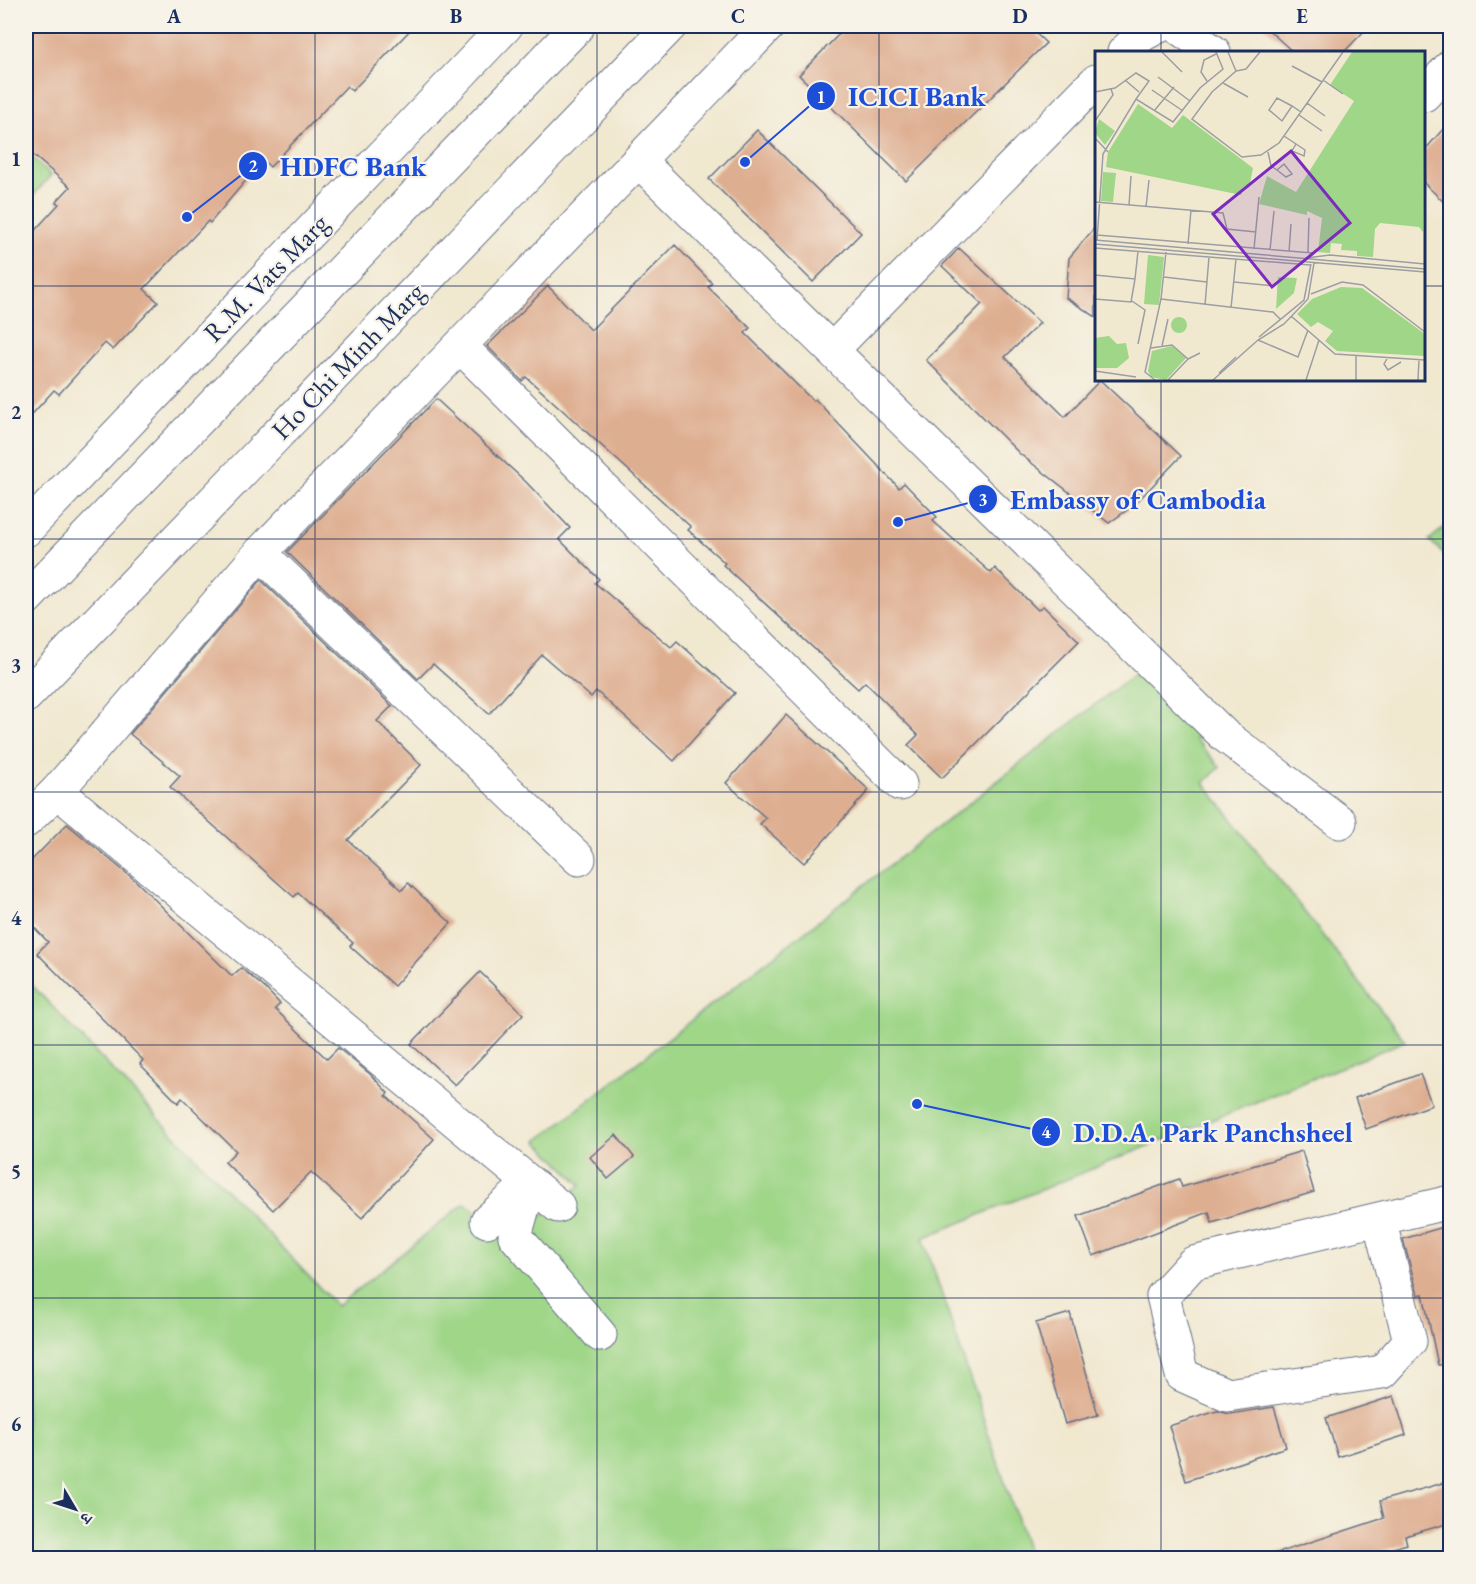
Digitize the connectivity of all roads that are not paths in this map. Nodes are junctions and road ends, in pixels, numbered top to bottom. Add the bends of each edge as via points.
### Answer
1 (506, 26) edge
2 (578, 26) edge
3 (670, 26) edge
4 (768, 26) edge
5 (1159, 26) edge
6 (1176, 26) edge
7 (1125, 51) edge
8 (1213, 51) edge
9 (1450, 67) edge
10 (1095, 82) edge
11 (1425, 94) edge
12 (639, 161) junction
13 (460, 346) junction
14 (833, 349) junction
15 (26, 530) edge
16 (260, 553) junction
17 (26, 599) edge
18 (26, 696) edge
19 (900, 784) dead end
20 (57, 791) junction
21 (26, 821) edge
22 (1341, 822) dead end
23 (579, 859) dead end
24 (530, 1183) junction
25 (1450, 1202) edge
26 (558, 1206) dead end
27 (1379, 1219) junction
28 (487, 1221) dead end
29 (600, 1335) dead end

1 - 15 street, R.M. Vats Marg
2 - 17 street
3 - 18 street, Ho Chi Minh Marg
4 - 12 street
5 - 7 street via 1142,34
6 - 8 street
9 - 11 street
10 - 14 street
12 - 13 street
12 - 14 street
13 - 16 street
13 - 19 street
14 - 22 street via 1224,735
16 - 20 street
16 - 23 street
20 - 21 street
20 - 24 street
24 - 26 street
24 - 28 street
24 - 29 street via 515,1236
25 - 27 street
27 - 27 street via 1193,1263 1163,1296 1182,1375 1227,1395 1382,1372 1410,1341

